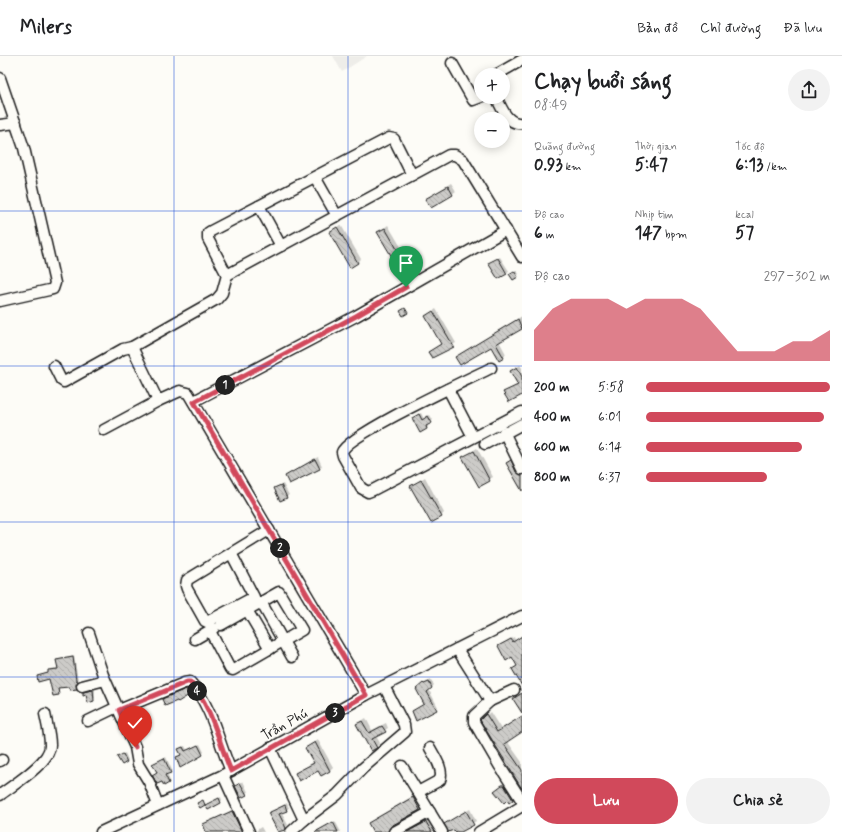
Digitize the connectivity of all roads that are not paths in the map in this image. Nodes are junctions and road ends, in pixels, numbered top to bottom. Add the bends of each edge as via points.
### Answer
1 (522, 60) edge
2 (452, 63) dead end
3 (508, 68) edge
4 (0, 78) edge
5 (474, 100) edge
6 (500, 104) edge
7 (16, 123) junction
8 (522, 123) edge
9 (0, 125) edge
10 (412, 175) junction
11 (315, 177) junction
12 (259, 206) junction
13 (337, 216) junction
14 (506, 230) junction
15 (281, 246) junction
16 (522, 257) edge
17 (227, 275) junction
18 (0, 301) edge
19 (132, 347) junction
20 (54, 366) dead end
21 (491, 368) dead end
22 (448, 389) junction
23 (158, 401) junction
24 (194, 402) junction
25 (522, 414) edge
26 (522, 424) edge
27 (104, 430) dead end
28 (504, 432) junction
29 (473, 437) junction
30 (485, 444) dead end
31 (522, 469) edge
32 (269, 530) junction
33 (231, 553) junction
34 (253, 604) junction
35 (522, 616) edge
36 (219, 621) junction
37 (210, 631) junction
38 (89, 633) dead end
39 (195, 639) dead end
40 (283, 641) junction
41 (270, 649) junction
42 (457, 649) junction
43 (292, 657) dead end
44 (105, 680) junction
45 (82, 686) dead end
46 (384, 686) junction
47 (514, 690) dead end
48 (366, 695) junction
49 (490, 701) junction
50 (118, 708) junction
51 (45, 714) dead end
52 (88, 721) dead end
53 (270, 748) junction
54 (430, 748) dead end
55 (402, 766) dead end
56 (227, 773) junction
57 (418, 792) junction
58 (0, 794) edge
59 (522, 801) edge
60 (158, 805) junction
61 (522, 806) edge
62 (430, 812) junction
63 (304, 820) junction
64 (101, 832) edge
65 (248, 832) edge
66 (291, 832) edge
67 (394, 832) edge
68 (442, 832) edge
69 (480, 832) edge

1 - 3 street
2 - 5 street
4 - 7 street
6 - 8 street via 509,120 515,124
7 - 9 street
7 - 18 street via 36,195 55,286 49,290
10 - 11 street via 394,140 389,138
10 - 13 street
10 - 14 street via 448,156 458,156 463,160
11 - 12 street
11 - 13 street
12 - 15 street
12 - 17 street via 208,233 208,239
13 - 15 street
14 - 16 street
14 - 24 street via 356,316
15 - 17 street
17 - 19 street via 220,297
19 - 20 street via 123,349 64,382
19 - 23 street
21 - 22 street
22 - 29 street
22 - 29 street via 346,445 342,452 343,456 360,488 368,492
23 - 24 street via 180,391 188,393
23 - 27 street
24 - 32 street
25 - 29 street
26 - 28 street
28 - 30 street
28 - 31 street
32 - 33 street
32 - 48 street
33 - 34 street via 254,596
33 - 36 street via 186,582 187,589 204,621
34 - 36 street
34 - 40 street
34 - 40 street via 280,593 302,630
34 - 41 street
35 - 42 street, Trần Phú
36 - 37 street
37 - 39 street
37 - 41 street via 230,670
38 - 44 street
40 - 41 street
40 - 43 street
42 - 46 street, Trần Phú
42 - 49 street
44 - 45 street
44 - 50 street
46 - 48 street, Trần Phú
46 - 63 street via 405,732 332,799
47 - 49 street
48 - 53 street, Trần Phú
49 - 59 street via 478,710 474,722
50 - 52 street
50 - 56 street via 190,682 214,722
50 - 60 street via 135,747 138,764
51 - 58 street via 51,746 49,755
53 - 56 street, Trần Phú
53 - 63 street
54 - 57 street via 442,776 440,780
55 - 57 street
56 - 60 street, Trần Phú
56 - 65 street
57 - 62 street
60 - 64 street, Trần Phú
61 - 69 street
62 - 67 street
62 - 68 street
63 - 66 street

